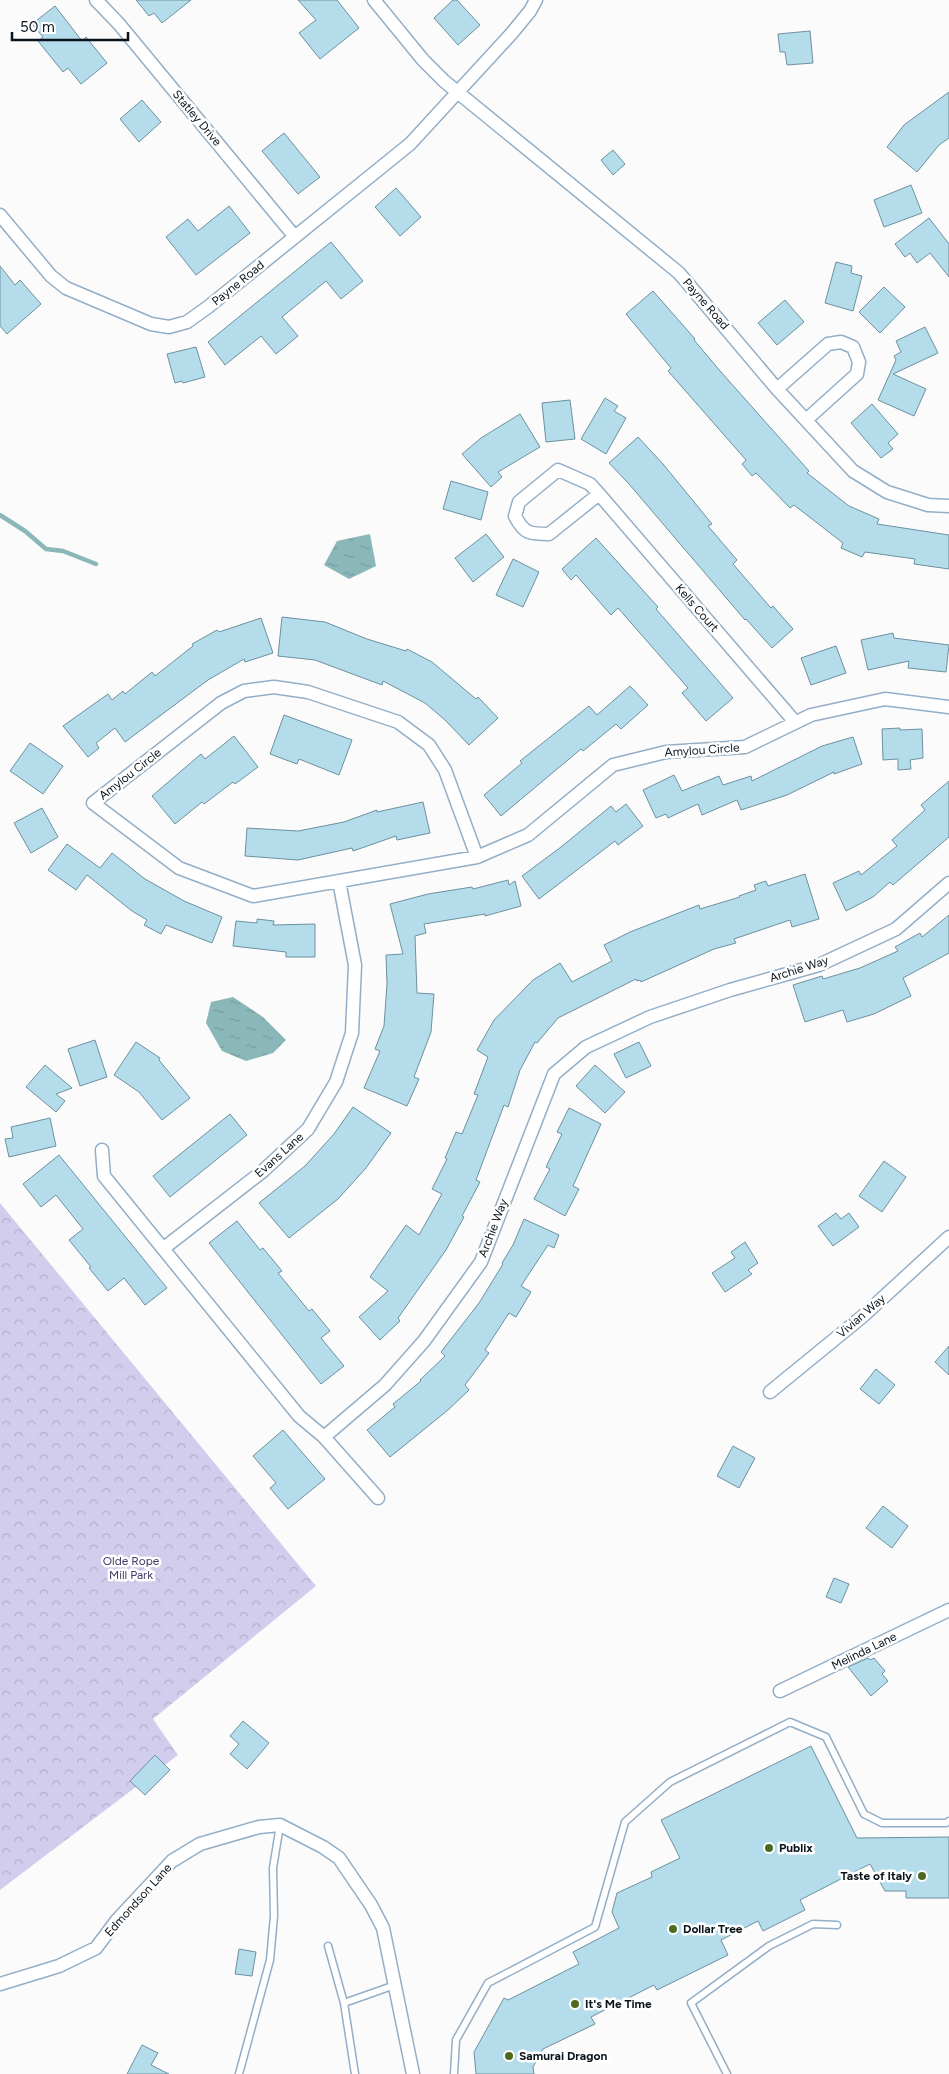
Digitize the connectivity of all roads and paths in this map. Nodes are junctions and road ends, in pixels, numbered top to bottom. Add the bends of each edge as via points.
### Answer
1 (96, 0) edge
2 (374, 0) edge
3 (536, 0) edge
4 (458, 92) junction
5 (0, 215) edge
6 (295, 237) junction
7 (778, 389) junction
8 (806, 420) junction
9 (599, 494) junction
10 (949, 506) edge
11 (949, 707) edge
12 (795, 722) junction
13 (477, 857) junction
14 (339, 881) junction
15 (949, 883) edge
16 (102, 1150) dead end
17 (949, 1238) edge
18 (164, 1248) junction
19 (770, 1392) dead end
20 (324, 1437) junction
21 (378, 1498) dead end
22 (949, 1610) edge
23 (780, 1691) dead end
24 (949, 1821) edge
25 (280, 1825) junction
26 (837, 1925) dead end
27 (328, 1946) dead end
28 (0, 1984) edge
29 (395, 1985) junction
30 (344, 2003) junction
31 (239, 2074) edge
32 (355, 2074) edge
33 (413, 2074) edge
34 (454, 2074) edge
35 (726, 2074) edge

1 - 6 street, Statley Drive
2 - 4 street, Payne Road via 423,60
3 - 4 street, Payne Road via 512,33
4 - 6 street, Payne Road via 410,144
4 - 7 street, Payne Road via 679,273
5 - 6 street, Payne Road via 51,276 66,288 151,324 169,327 187,322 208,308
7 - 8 street, Payne Road
7 - 8 street via 828,344 841,342 853,347 859,362 857,374
8 - 10 street, Payne Road via 853,472 887,492 928,505
9 - 9 street, Kells Court via 549,534 532,534 521,529 515,516 519,502 558,470 590,484
9 - 12 street, Kells Court
11 - 12 street, Amylou Circle via 885,699 811,715
12 - 13 street, Amylou Circle via 745,748 666,752 612,764 528,835
13 - 14 street, Amylou Circle
13 - 14 street, Amylou Circle via 445,770 429,745 398,722 308,692 274,687 244,691 221,703 93,804 179,868 253,896
14 - 18 street, Evans Lane via 355,965 352,1033 336,1082 308,1129 263,1171
15 - 20 street, Archie Way via 896,929 819,965 650,1017 586,1047 554,1074 481,1262 424,1341 385,1385
16 - 18 street via 104,1176
17 - 19 street, Vivian Way via 863,1316
18 - 20 street via 299,1416
20 - 21 street
22 - 23 street, Melinda Lane
24 - 34 lane via 882,1823 864,1814 826,1737 790,1722 670,1782 625,1822 595,1926 488,1984 456,2040
25 - 28 street, Edmondson Lane via 259,1827 200,1844 172,1861 116,1920 96,1948 59,1966
25 - 29 street via 323,1846 350,1872 383,1928
25 - 31 lane via 273,1868 274,1916 270,1960
26 - 35 lane via 813,1924 769,1946 691,2003
27 - 30 lane
29 - 30 lane
29 - 33 street
30 - 32 lane

